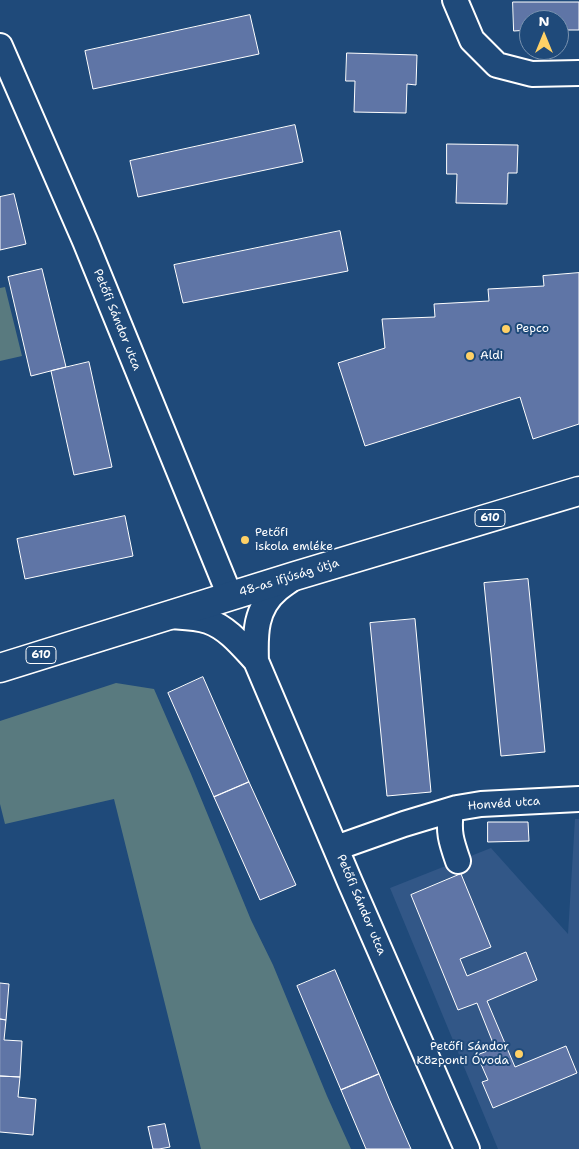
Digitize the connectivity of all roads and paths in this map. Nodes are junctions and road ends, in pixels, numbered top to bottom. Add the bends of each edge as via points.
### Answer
1 (455, 0) edge
2 (0, 46) edge
3 (579, 73) edge
4 (579, 491) edge
5 (295, 576) junction
6 (230, 596) junction
7 (169, 616) junction
8 (256, 661) junction
9 (0, 668) edge
10 (579, 799) edge
11 (450, 810) junction
12 (336, 848) junction
13 (458, 861) dead end
14 (467, 1149) edge

1 - 3 street via 472,40 498,65 532,74
2 - 6 street, Petőfi Sándor utca via 85,241
4 - 5 main road, 48-as ifjúság útja / 610
5 - 6 main road, 48-as ifjúság útja / 610
5 - 8 street via 277,590 258,618
6 - 7 main road, 48-as ifjúság útja / 610
7 - 8 street via 208,621 225,630
7 - 9 main road, 48-as ifjúság útja / 610
8 - 12 street, Petőfi Sándor utca
10 - 11 street, Honvéd utca via 481,804
11 - 12 street
11 - 13 street, Honvéd utca via 450,836
12 - 14 street, Petőfi Sándor utca

